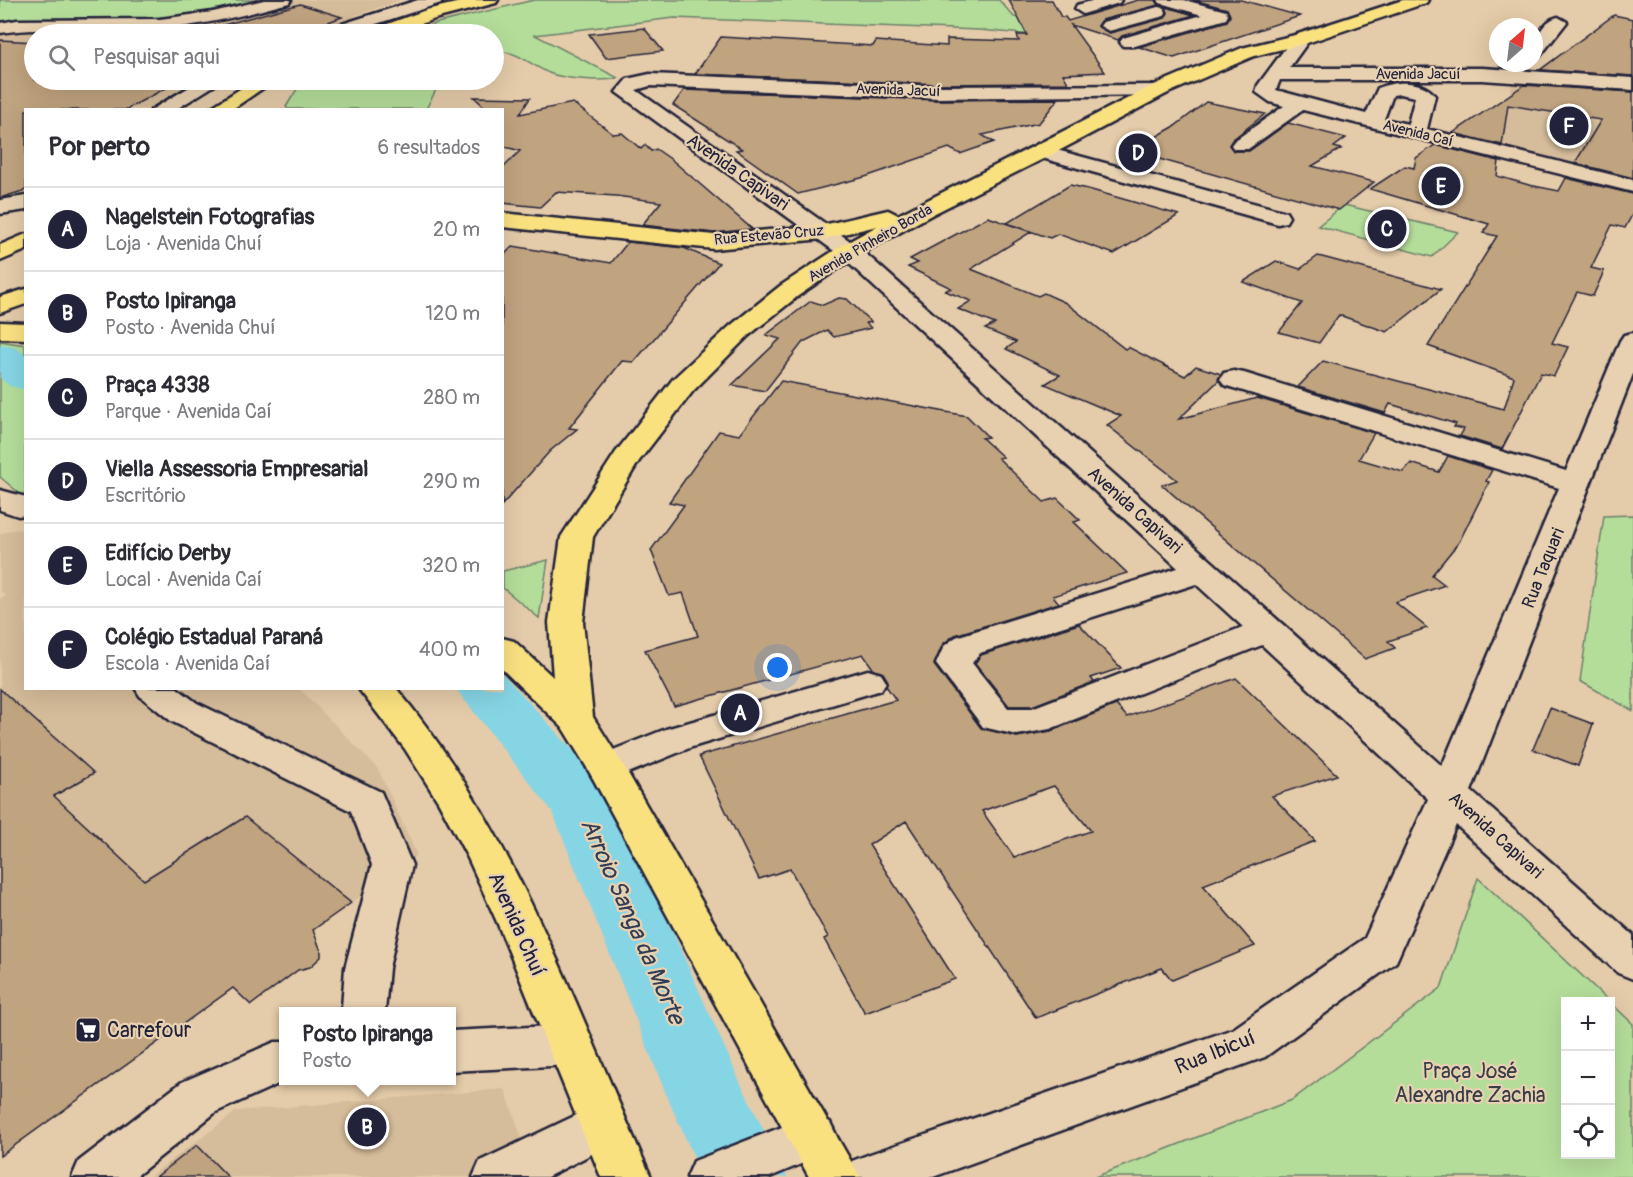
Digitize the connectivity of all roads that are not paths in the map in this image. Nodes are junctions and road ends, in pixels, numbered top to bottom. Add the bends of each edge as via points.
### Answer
1 (283, 0) edge
2 (435, 0) edge
3 (490, 0) edge
4 (1113, 0) edge
5 (1420, 0) edge
6 (1174, 2) edge
7 (1083, 9) dead end
8 (1558, 22) dead end
9 (154, 24) edge
10 (360, 24) edge
11 (404, 24) edge
12 (24, 26) edge
13 (1109, 26) dead end
14 (0, 28) edge
15 (1301, 39) junction
16 (1543, 41) edge
17 (1129, 42) dead end
18 (1489, 70) edge
19 (1543, 72) edge
20 (1275, 74) junction
21 (634, 83) joint
22 (1633, 84) edge
23 (1161, 89) junction
24 (196, 90) edge
25 (254, 90) edge
26 (1299, 104) junction
27 (236, 105) edge
28 (164, 108) edge
29 (1373, 122) junction
30 (1416, 132) junction
31 (1240, 145) dead end
32 (1042, 152) junction
33 (1633, 186) edge
34 (24, 203) edge
35 (0, 207) edge
36 (925, 209) junction
37 (1278, 216) dead end
38 (504, 220) edge
39 (24, 242) edge
40 (836, 242) junction
41 (0, 254) edge
42 (24, 297) edge
43 (0, 305) edge
44 (0, 330) edge
45 (24, 331) edge
46 (1633, 341) edge
47 (1234, 379) dead end
48 (1577, 484) junction
49 (0, 499) edge
50 (24, 506) edge
51 (1202, 571) junction
52 (1268, 630) junction
53 (504, 652) edge
54 (868, 682) dead end
55 (156, 690) edge
56 (378, 690) edge
57 (575, 718) junction
58 (606, 768) junction
59 (1450, 794) junction
60 (1633, 961) edge
61 (364, 1007) edge
62 (571, 1045) junction
63 (456, 1051) edge
64 (279, 1062) edge
65 (602, 1125) junction
66 (824, 1157) edge
67 (97, 1177) edge
68 (498, 1177) edge
69 (626, 1177) edge
70 (712, 1177) edge
71 (870, 1177) edge

1 - 9 street via 221,16
2 - 10 street
3 - 11 main road
4 - 7 street
5 - 15 main road, Avenida Pinheiro Borda
6 - 13 street
6 - 17 street via 1220,15
8 - 16 street
12 - 14 street
15 - 20 street
15 - 23 main road, Avenida Pinheiro Borda via 1248,52
18 - 20 street, Avenida Jacuí
19 - 22 street, Avenida Jacuí
20 - 26 street, Avenida Caí via 1266,92
21 - 23 street, Avenida Jacuí via 650,80 938,92
21 - 40 street, Avenida Capivari via 626,92
23 - 32 main road, Avenida Pinheiro Borda
24 - 28 street
25 - 27 main road
26 - 29 street, Avenida Caí
26 - 31 street
29 - 30 street, Avenida Caí
29 - 30 street via 1385,92 1394,88 1418,92 1425,96
30 - 33 street, Avenida Caí
32 - 36 main road, Avenida Pinheiro Borda
32 - 37 street
34 - 35 street
36 - 40 main road, Avenida Pinheiro Borda
36 - 40 main road, Rua Estevão Cruz
38 - 40 main road, Rua Estevão Cruz via 714,242
39 - 41 main road
40 - 51 street, Avenida Capivari
40 - 57 main road, Avenida Pinheiro Borda via 789,291 747,324 683,385 626,458 577,537 566,622
42 - 43 main road
44 - 45 main road
46 - 48 street, Rua Taquari
47 - 48 street
48 - 59 street, Rua Taquari
49 - 50 street
51 - 52 street, Avenida Capivari
51 - 52 street via 968,645 956,654 954,664 996,718 1037,720
52 - 59 street, Avenida Capivari
53 - 57 main road
54 - 58 street via 679,738
55 - 61 street via 184,712 367,802 392,865 367,968
56 - 62 main road, Avenida Chuí via 449,787 502,886
57 - 58 main road
58 - 66 main road
59 - 60 street, Avenida Capivari
59 - 71 street, Rua Ibicuí via 1381,950 1249,1043
62 - 63 street
62 - 65 main road, Avenida Chuí
64 - 67 street via 199,1097
65 - 68 street
65 - 69 main road, Avenida Chuí
66 - 70 street via 769,1155

